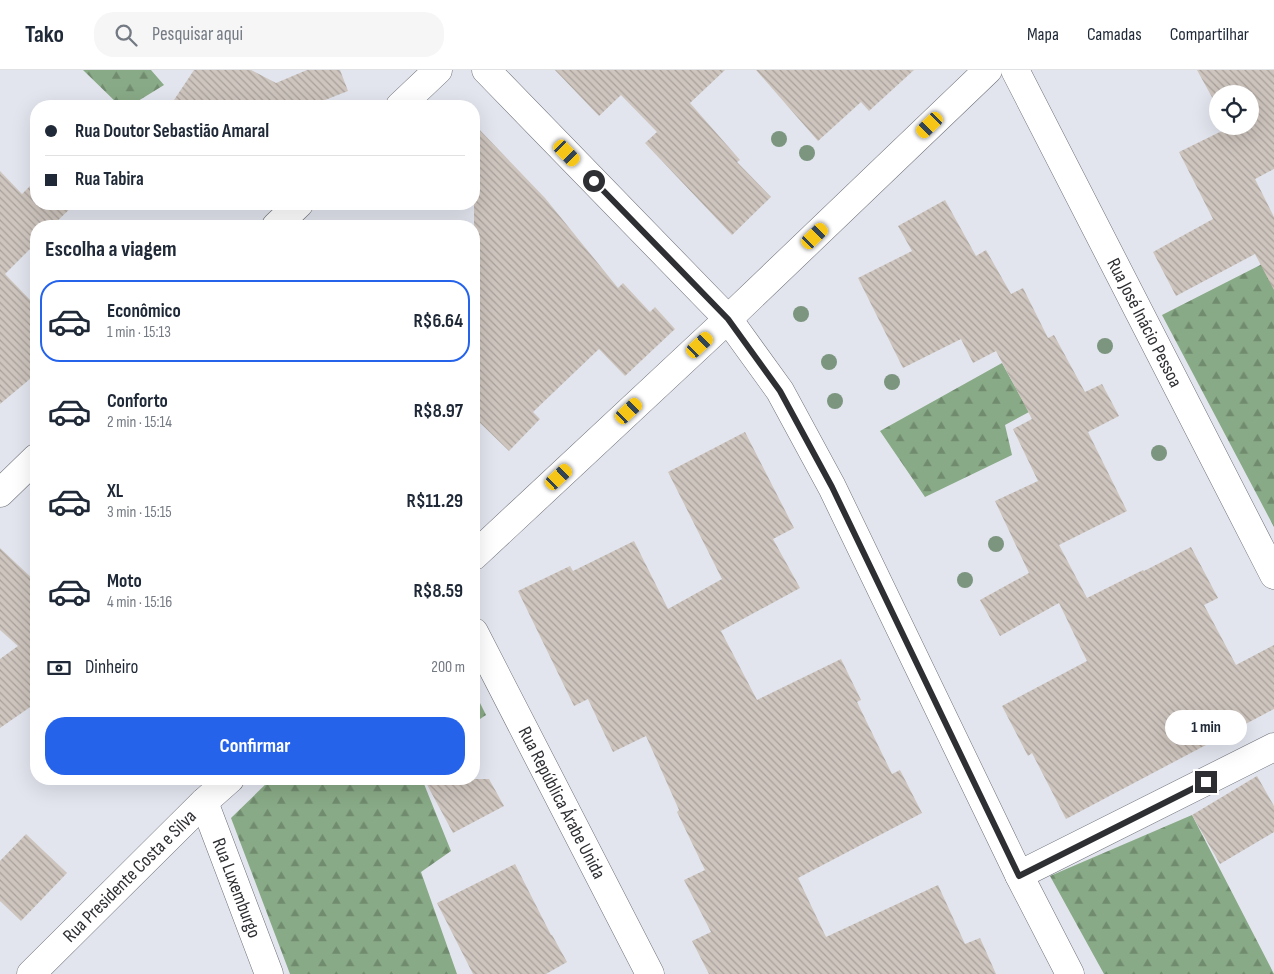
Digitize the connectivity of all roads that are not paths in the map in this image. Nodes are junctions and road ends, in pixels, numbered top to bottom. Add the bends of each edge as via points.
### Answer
1 (438, 70) edge
2 (486, 70) edge
3 (988, 70) edge
4 (1015, 70) edge
5 (406, 100) edge
6 (293, 210) edge
7 (283, 220) edge
8 (728, 319) junction
9 (30, 464) edge
10 (0, 493) edge
11 (480, 550) edge
12 (1271, 563) edge
13 (480, 644) edge
14 (1274, 747) edge
15 (223, 785) edge
16 (204, 802) junction
17 (1019, 876) junction
18 (31, 974) edge
19 (270, 974) edge
20 (650, 974) edge
21 (1070, 974) edge

1 - 5 street
2 - 8 street
3 - 8 street
4 - 12 street, Rua José Inácio Pessoa
6 - 7 street
8 - 11 street
8 - 17 street via 780,391 832,487
9 - 10 street
13 - 20 street, Rua República Árabe Unida
14 - 17 street
15 - 16 street, Rua Presidente Costa e Silva
16 - 18 street, Rua Presidente Costa e Silva
16 - 19 street, Rua Luxemburgo
17 - 21 street

